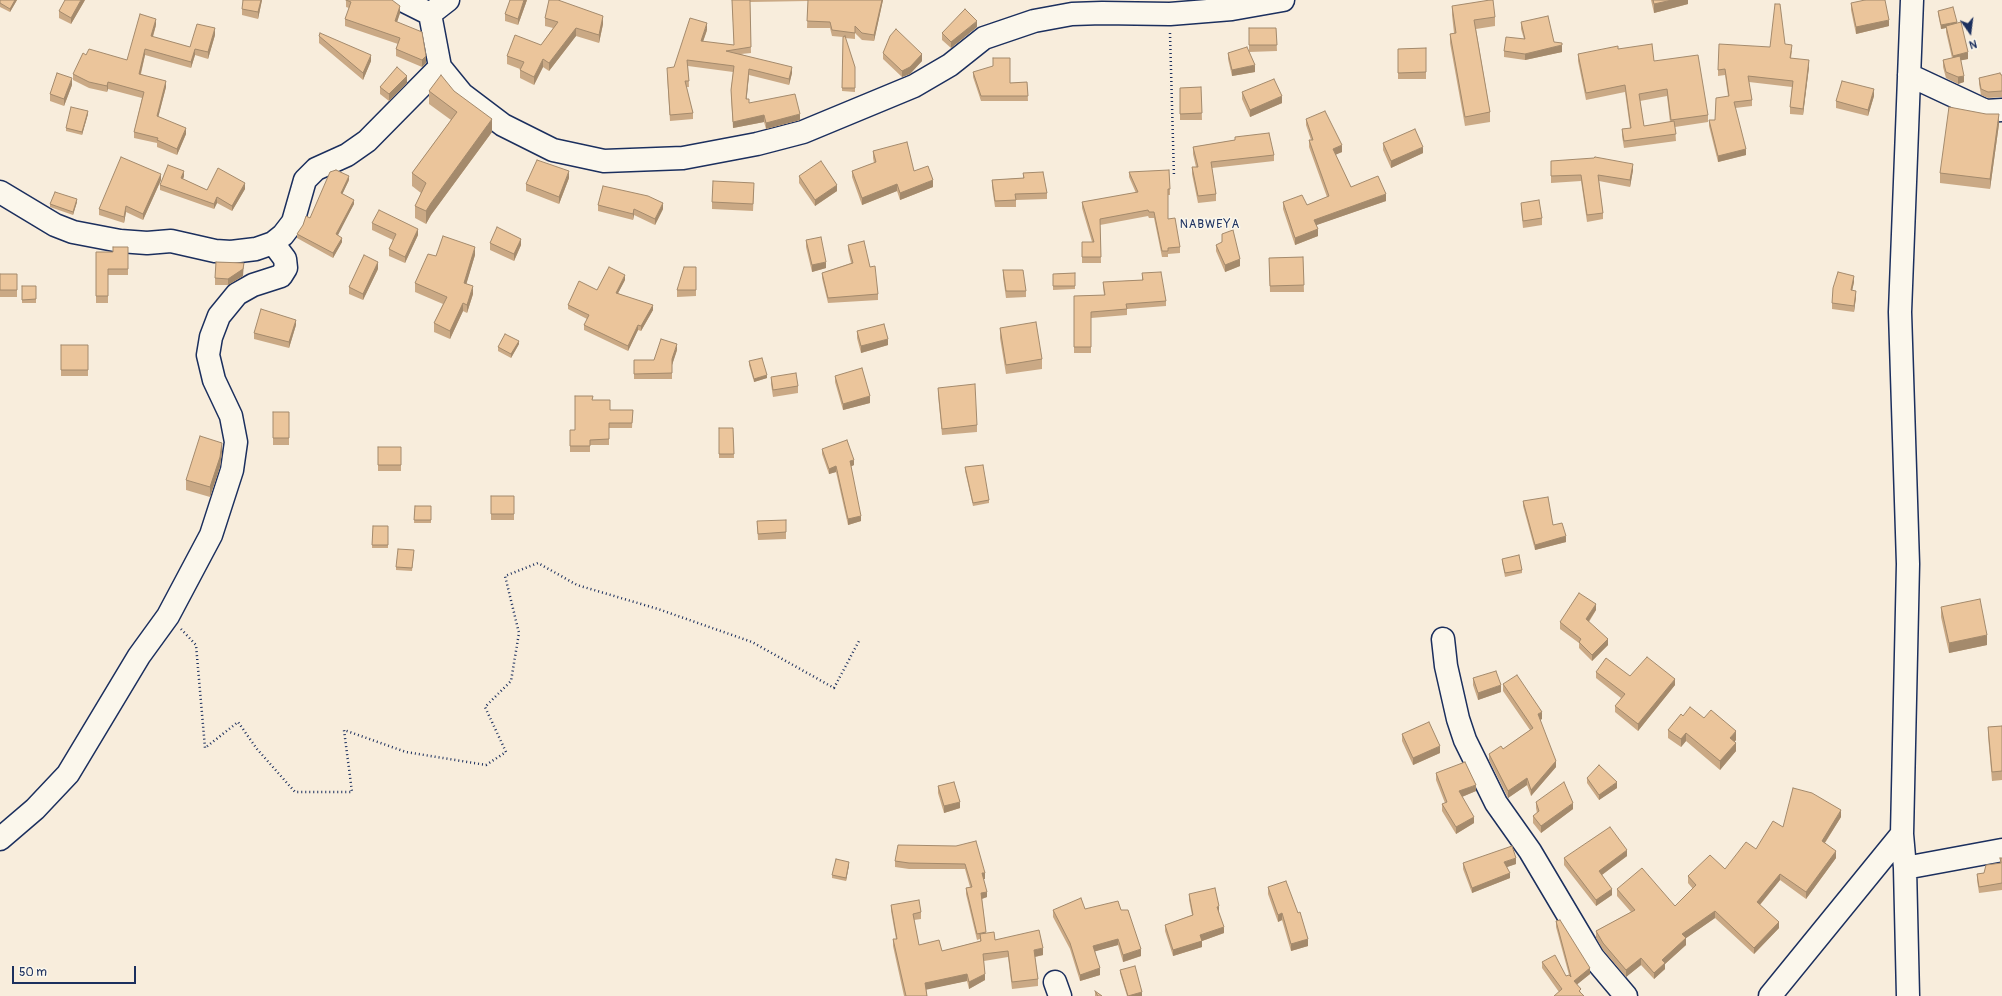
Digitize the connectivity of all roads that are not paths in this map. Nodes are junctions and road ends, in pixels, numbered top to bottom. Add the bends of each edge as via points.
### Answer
1 (402, 0) edge
2 (448, 0) edge
3 (1283, 0) edge
4 (1912, 0) edge
5 (430, 14) junction
6 (440, 67) junction
7 (1909, 75) junction
8 (2002, 110) edge
9 (0, 192) edge
10 (273, 243) junction
11 (1443, 639) dead end
12 (1902, 834) junction
13 (0, 839) edge
14 (2002, 850) edge
15 (1905, 868) junction
16 (1626, 996) edge
17 (1770, 996) edge
18 (1908, 996) edge

1 - 5 street
2 - 5 street
3 - 6 street via 1232,9 1170,14 1072,14 1034,22 984,38 950,65 914,86 803,132 758,144 683,158 604,161 553,150 502,125 462,94
4 - 7 street
5 - 6 street
6 - 10 street via 366,141 347,155 316,169 306,180 292,222 283,235
7 - 8 street via 1986,111
7 - 12 street via 1900,312 1908,555
9 - 10 street via 54,225 85,235 147,243 171,241 215,251 256,249
10 - 13 street via 285,259 284,272 281,276 253,285 237,294 219,316 211,337 208,355 213,374 231,416 236,442 232,470 211,535 168,616 139,656 68,774 35,809
11 - 16 street via 1446,666 1458,719 1465,740 1496,803 1530,851 1593,957
12 - 15 street
12 - 17 street
14 - 15 street
15 - 18 street

